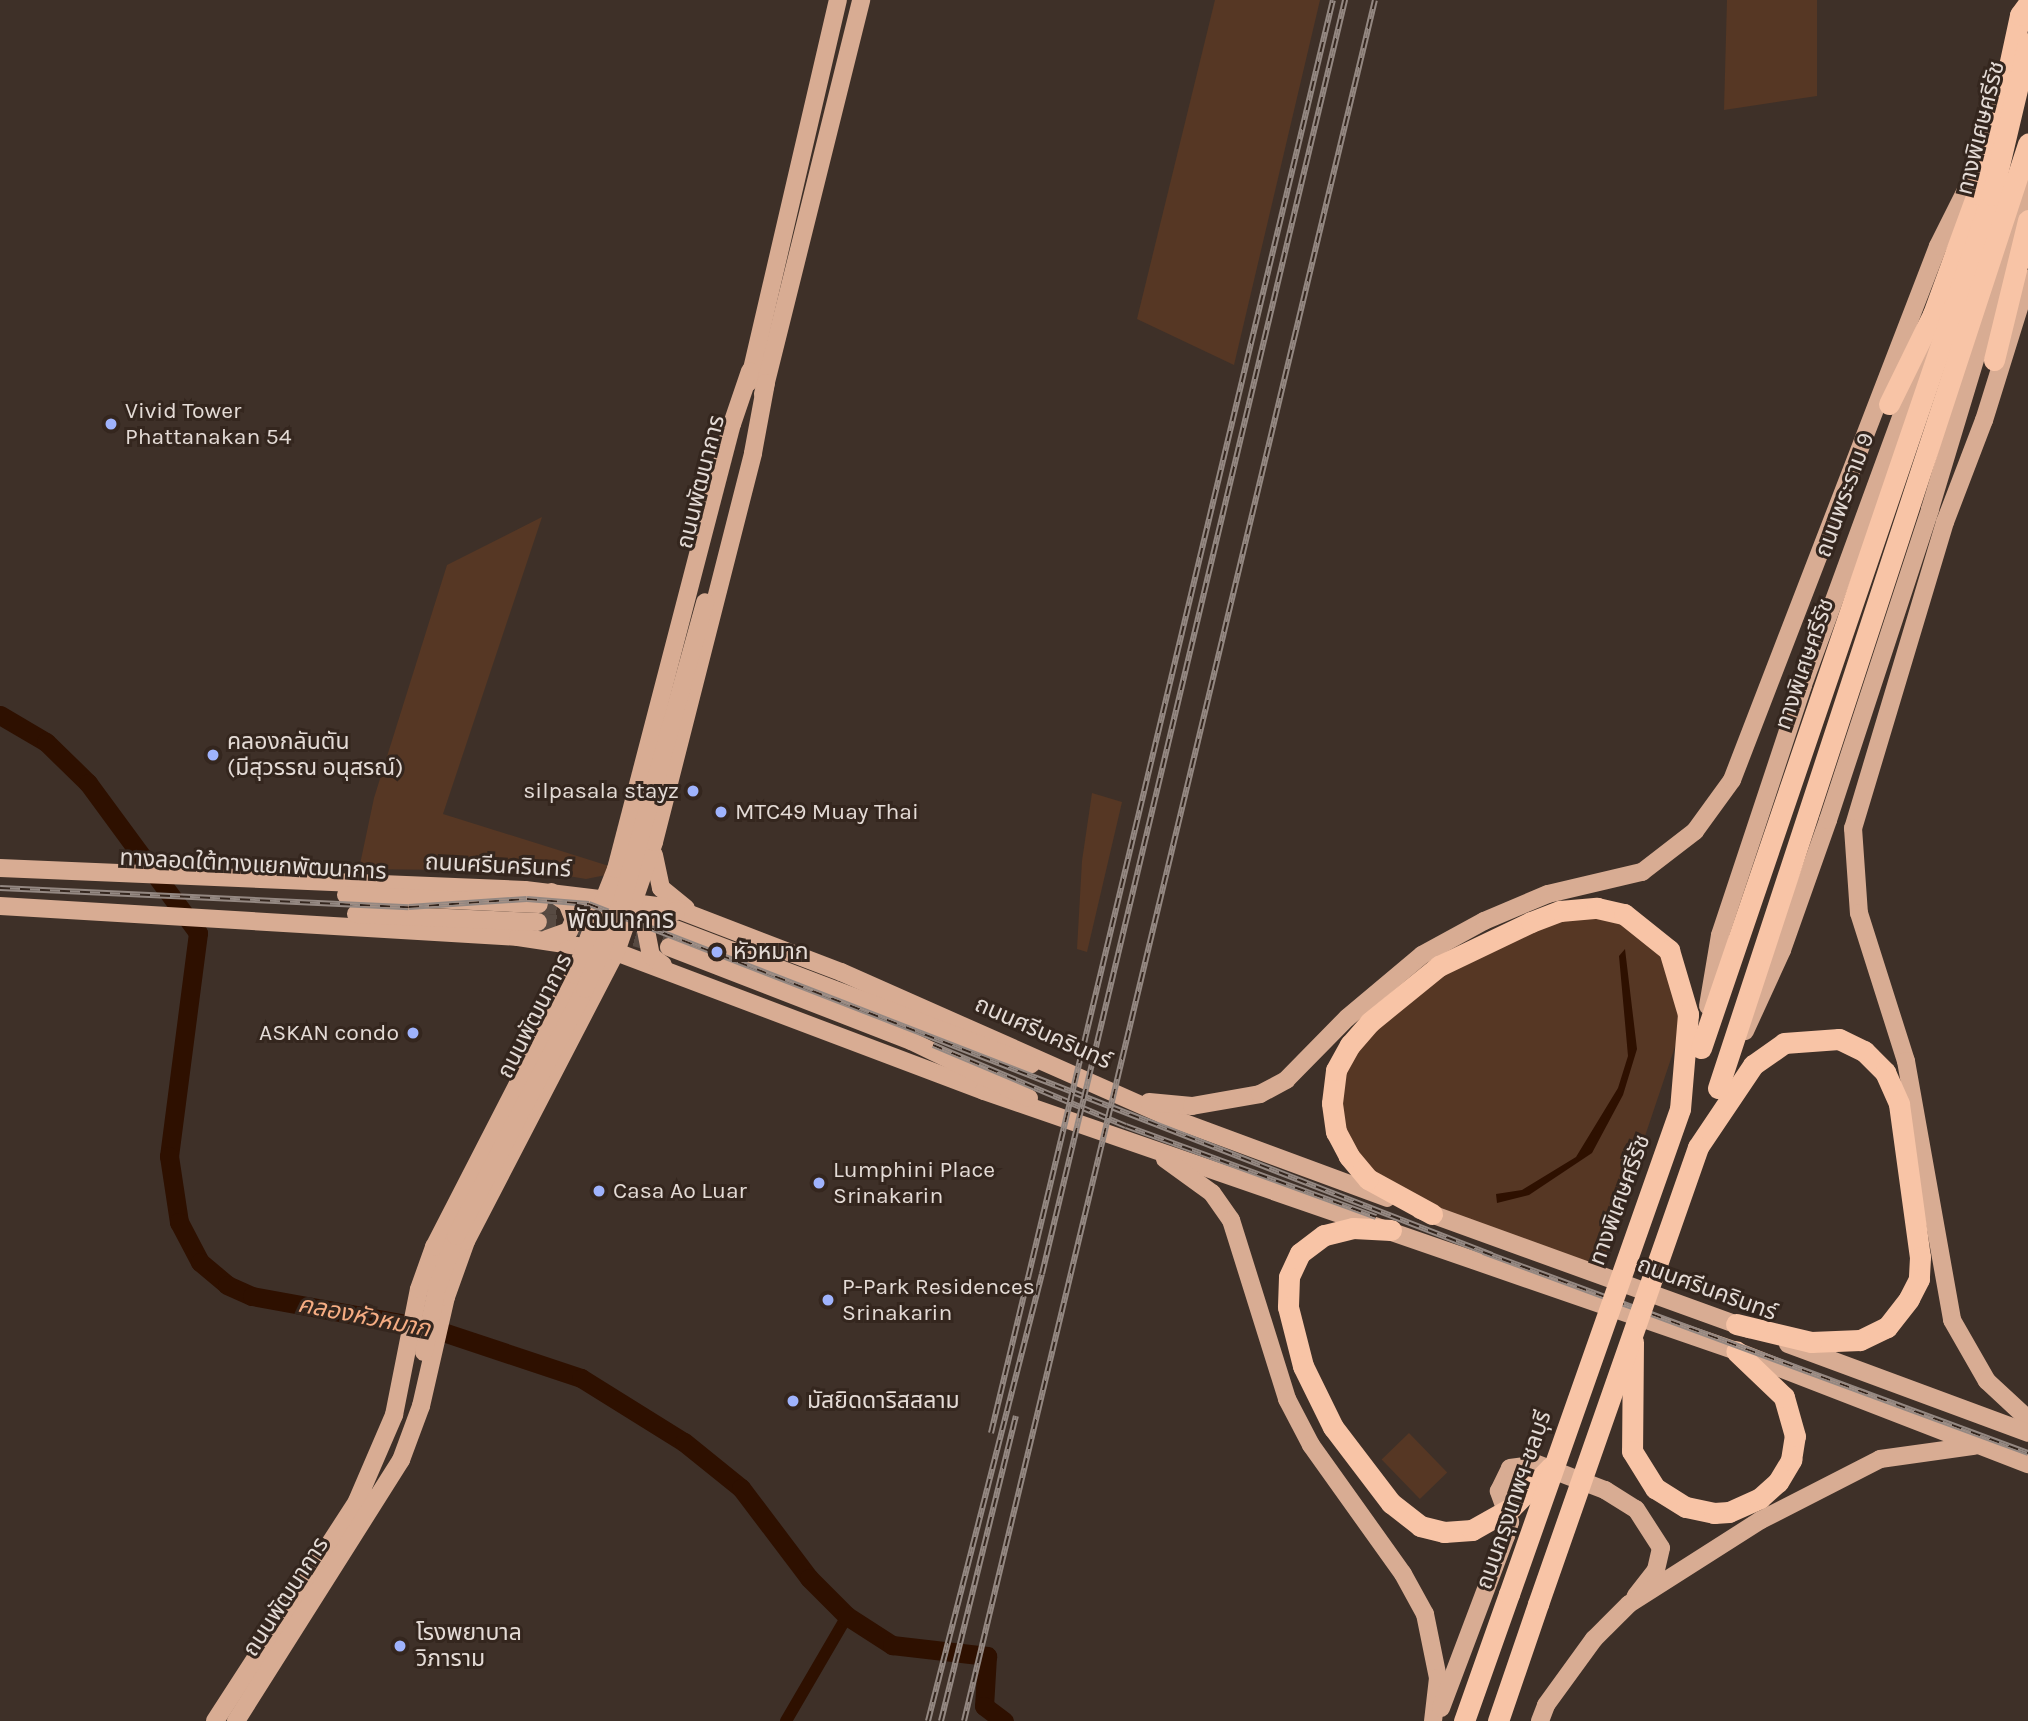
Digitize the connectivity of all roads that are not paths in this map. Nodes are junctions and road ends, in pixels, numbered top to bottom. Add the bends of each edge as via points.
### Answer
1 (838, 0) edge
2 (861, 0) edge
3 (2024, 0) edge
4 (2028, 4) edge
5 (2028, 43) edge
6 (2008, 92) junction
7 (2028, 144) edge
8 (2028, 185) edge
9 (2028, 220) edge
10 (2028, 279) edge
11 (1928, 345) junction
12 (1984, 360) junction
13 (750, 371) junction
14 (766, 383) junction
15 (1889, 404) dead end
16 (1945, 522) junction
17 (701, 601) junction
18 (645, 769) junction
19 (671, 772) junction
20 (654, 842) junction
21 (0, 868) edge
22 (616, 869) junction
23 (575, 894) junction
24 (606, 898) junction
25 (635, 901) junction
26 (0, 906) edge
27 (542, 906) junction
28 (688, 912) junction
29 (224, 913) junction
30 (675, 929) tunnel mouth
31 (548, 940) junction
32 (587, 945) junction
33 (669, 947) tunnel mouth
34 (616, 953) junction
35 (668, 970) junction
36 (575, 975) junction
37 (544, 1033) junction
38 (569, 1043) junction
39 (1701, 1048) junction
40 (1718, 1088) junction
41 (1132, 1099) junction
42 (1680, 1109) junction
43 (1053, 1114) junction
44 (1163, 1115) junction
45 (1121, 1135) junction
46 (1698, 1147) junction
47 (1432, 1214) junction
48 (1391, 1230) junction
49 (1614, 1297) joint
50 (1736, 1324) junction
51 (1633, 1342) junction
52 (421, 1347) junction
53 (1736, 1351) junction
54 (2028, 1419) edge
55 (2028, 1433) edge
56 (1981, 1446) junction
57 (1555, 1463) junction
58 (2028, 1464) edge
59 (1629, 1604) junction
60 (215, 1721) edge
61 (236, 1721) edge
62 (1434, 1721) edge
63 (1464, 1721) edge
64 (1498, 1721) edge
65 (1540, 1721) edge

1 - 13 main road, ถนนพัฒนาการ
2 - 14 main road, ถนนพัฒนาการ
3 - 6 main road, ถนนพระราม 9
4 - 15 highway, bridge via 2020,15 1977,194 1928,326
5 - 39 highway, ทางพิเศษศรีรัช, bridge via 1992,195
6 - 11 main road, ถนนพระราม 9 via 1983,193
6 - 41 main road via 1938,246 1732,780 1695,831 1642,872 1548,894 1484,921 1422,955 1348,1018 1286,1080 1260,1094 1192,1106
7 - 40 highway, ทางพิเศษศรีรัช, bridge
8 - 12 main road
9 - 12 highway
10 - 16 main road via 1994,390
11 - 12 main road via 1934,363 1947,368 1963,369
11 - 39 main road, ถนนพระราม 9, bridge via 1803,685 1720,935
12 - 16 main road
12 - 40 main road, bridge via 1782,950
13 - 17 main road, ถนนพัฒนาการ
13 - 18 main road, ถนนพัฒนาการ via 732,425
14 - 17 main road, ถนนพัฒนาการ
14 - 19 main road, ถนนพัฒนาการ
16 - 54 main road via 1853,828 1854,874 1869,951 1906,1061 1952,1320 1987,1381
17 - 52 main road, ถนนพัฒนาการ via 615,901 569,1006 450,1233 430,1288
18 - 19 main road via 662,778
18 - 22 main road, ถนนพัฒนาการ
19 - 20 main road, ถนนพัฒนาการ
20 - 25 main road, ถนนพัฒนาการ
20 - 28 main road via 654,871 662,888
21 - 27 main road, ถนนศรีนครินทร์
22 - 23 main road via 599,884
22 - 24 main road, ถนนพัฒนาการ
23 - 24 main road, ถนนศรีนครินทร์
23 - 27 main road, ถนนศรีนครินทร์
24 - 25 main road, ถนนศรีนครินทร์
24 - 32 main road, ถนนพัฒนาการ
25 - 28 main road, ถนนศรีนครินทร์
25 - 34 main road, ถนนพัฒนาการ
26 - 29 main road
27 - 29 main road, ทางลอดใต้ทางแยกพัฒนาการ
27 - 31 main road via 567,903 574,920 569,931
28 - 35 main road via 654,917 646,930 651,956
28 - 41 main road, ถนนศรีนครินทร์ via 841,972
29 - 31 main road
30 - 44 main road
31 - 32 main road
31 - 36 main road via 570,953
32 - 34 main road
32 - 36 main road, ถนนพัฒนาการ
33 - 43 main road via 961,1063
34 - 35 main road
34 - 38 main road, ถนนพัฒนาการ
35 - 43 main road
36 - 37 main road, ถนนพัฒนาการ
37 - 38 main road via 562,1028
37 - 52 main road, ถนนพัฒนาการ via 444,1225 415,1307
38 - 52 main road, ถนนพัฒนาการ via 472,1228 443,1312
39 - 42 highway, ทางพิเศษศรีรัช
40 - 46 highway, ทางพิเศษศรีรัช
41 - 44 main road, ถนนศรีนครินทร์
42 - 47 highway via 1688,1014 1669,950 1624,914 1597,908 1560,911 1531,922 1439,966 1370,1022 1336,1070 1332,1103 1336,1132 1368,1179
42 - 49 highway, ทางพิเศษศรีรัช, bridge
43 - 45 main road
44 - 47 main road, ถนนศรีนครินทร์
45 - 48 main road
45 - 62 main road via 1181,1167 1212,1193 1231,1220 1287,1399 1311,1445 1403,1574 1425,1614 1438,1678
46 - 50 highway via 1753,1066 1784,1043 1839,1039 1864,1051 1885,1072 1899,1104 1920,1257 1919,1279 1909,1299 1887,1327 1860,1340 1811,1342
46 - 51 highway, ทางพิเศษศรีรัช, bridge
47 - 50 main road, ถนนศรีนครินทร์
48 - 53 main road
48 - 57 highway, bridge via 1353,1228 1324,1235 1300,1253 1289,1277 1288,1297 1303,1366 1333,1427 1391,1503 1420,1525 1444,1532 1472,1530 1511,1508
49 - 57 highway, ถนนกรุงเทพฯ-ชลบุรี, bridge
50 - 55 main road, ถนนศรีนครินทร์
51 - 53 highway via 1632,1451 1643,1472 1671,1500 1714,1513 1729,1512 1760,1498 1778,1482 1791,1460 1795,1436 1784,1397
51 - 64 highway, bridge
52 - 60 main road, ถนนพัฒนาการ via 397,1429 357,1501
52 - 61 main road, ถนนพัฒนาการ via 405,1429 378,1499
53 - 56 main road
56 - 58 main road
56 - 59 main road via 1925,1449 1847,1472
57 - 63 highway, ถนนกรุงเทพฯ-ชลบุรี, bridge
59 - 62 main road via 1656,1570 1661,1548 1636,1509 1605,1490 1537,1464 1510,1468 1499,1491 1510,1522 1506,1536
59 - 65 main road via 1594,1639 1546,1705

